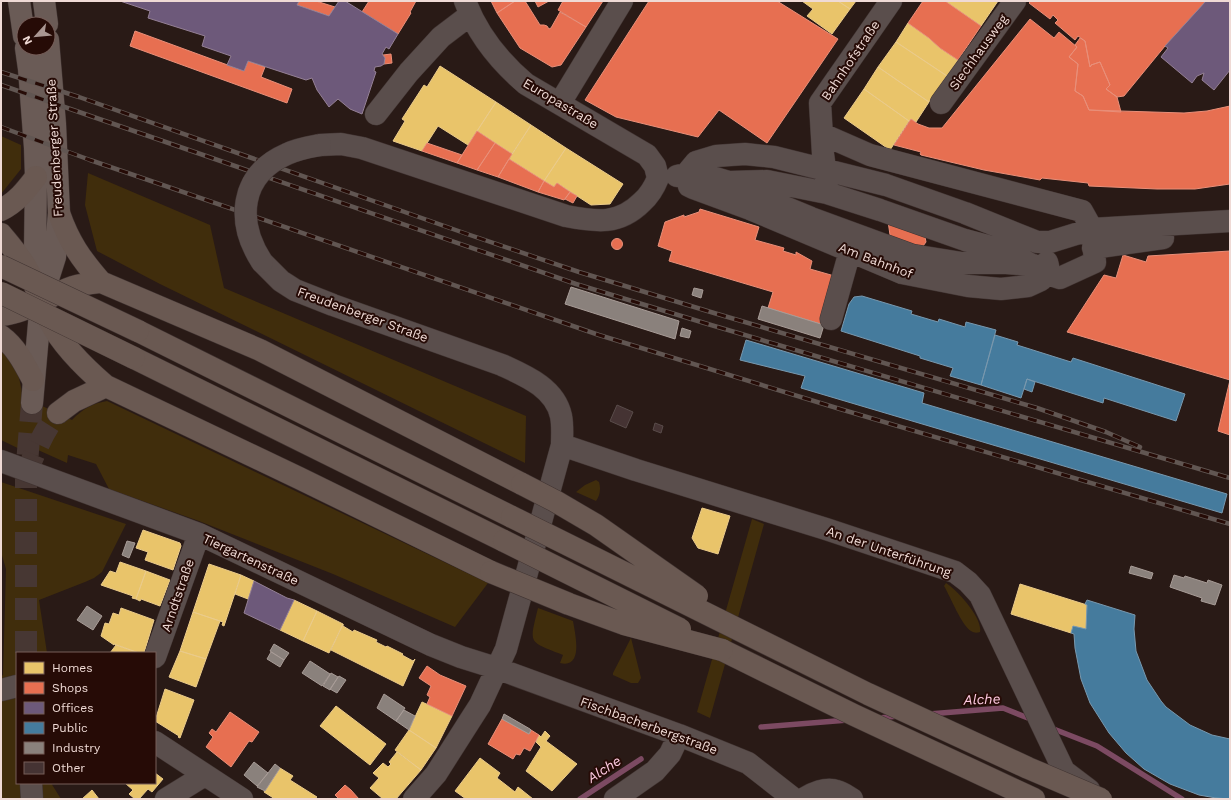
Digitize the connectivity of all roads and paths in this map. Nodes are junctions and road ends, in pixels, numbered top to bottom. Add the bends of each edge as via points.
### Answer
1 (19, 1) edge
2 (44, 1) edge
3 (622, 1) edge
4 (891, 1) edge
5 (1015, 1) edge
6 (468, 8) edge
7 (21, 16) edge
8 (46, 16) edge
9 (27, 56) edge
10 (49, 56) edge
11 (560, 103) junction
12 (941, 103) dead end
13 (376, 114) dead end
14 (822, 134) junction
15 (698, 174) junction
16 (36, 177) junction
17 (658, 178) junction
18 (729, 182) junction
19 (830, 187) junction
20 (1, 210) edge
21 (59, 213) junction
22 (1230, 221) edge
23 (827, 227) junction
24 (1, 234) edge
25 (1093, 238) junction
26 (1164, 238) dead end
27 (925, 242) junction
28 (854, 243) junction
29 (1034, 261) junction
30 (1, 266) edge
31 (101, 282) junction
32 (1, 293) edge
33 (41, 301) junction
34 (1, 315) edge
35 (831, 319) dead end
36 (1, 336) edge
37 (33, 380) junction
38 (106, 386) junction
39 (32, 403) tunnel mouth
40 (58, 413) tunnel mouth
41 (562, 445) junction
42 (1, 461) edge
43 (198, 534) junction
44 (753, 636) junction
45 (722, 650) junction
46 (156, 654) edge
47 (496, 668) junction
48 (16, 686) edge
49 (1, 690) edge
50 (679, 735) junction
51 (156, 743) edge
52 (205, 775) junction
53 (31, 784) edge
54 (32, 799) edge
55 (166, 799) edge
56 (242, 799) edge
57 (414, 799) edge
58 (615, 799) edge
59 (794, 799) edge
60 (803, 799) edge
61 (852, 799) edge
62 (1034, 799) edge
63 (1100, 799) edge

1 - 7 main road
2 - 8 main road
3 - 11 street
4 - 14 street, Bahnhofstraße via 820,103
5 - 12 street, Siechhausweg
6 - 11 street, Europastraße via 486,40 512,72 526,84
6 - 13 street, Europastraße via 409,72
9 - 16 main road, Freudenberger Straße
10 - 21 main road, Freudenberger Straße
11 - 17 street, Europastraße via 648,155 655,166
14 - 19 street, Bahnhofstraße
14 - 25 street via 870,155 1082,211
15 - 17 street
15 - 18 street
15 - 19 street via 696,162 716,156 745,154 774,157
15 - 28 street, Am Bahnhof via 689,186
16 - 20 highway via 22,195
16 - 33 main road, Freudenberger Straße via 35,251
17 - 41 street, Freudenberger Straße, bridge via 648,197 624,216 606,220 583,220 362,148 342,144 320,145 302,148 271,163 260,173 247,198 246,224 250,240 262,262 281,281 295,290 333,305 502,365 528,377 547,391 557,404 561,416
18 - 19 street via 767,181
18 - 23 street
19 - 23 street, Bahnhofstraße
19 - 27 street via 880,210
19 - 29 street via 886,185 965,213
21 - 31 highway via 66,233 84,263
21 - 33 main road, Freudenberger Straße via 55,257
22 - 25 street
23 - 28 street, Bahnhofstraße
24 - 33 highway via 28,272
25 - 26 street
25 - 29 street via 1050,242
25 - 29 street via 1095,262 1060,278
27 - 28 street via 912,255
27 - 29 street via 965,240
27 - 29 street via 962,263
28 - 29 street, Am Bahnhof via 902,273 968,286 1002,289 1028,286 1041,280
28 - 35 street
30 - 44 highway, bridge via 138,331
31 - 33 highway via 74,286
31 - 44 highway, bridge via 260,350 555,501 596,525
32 - 45 highway, bridge
33 - 34 highway
33 - 37 main road, Freudenberger Straße
33 - 38 highway via 50,322 64,342
36 - 37 highway via 23,360
37 - 39 main road, Freudenberger Straße
38 - 40 highway via 74,401
38 - 45 highway, bridge via 491,572 624,624
41 - 47 street, Freudenberger Straße via 508,642
41 - 63 street, An der Unterführung via 955,572 980,596 1064,770
42 - 43 street, Tiergartenstraße
43 - 46 street, Arndtstraße
43 - 47 street, Tiergartenstraße via 431,645
44 - 63 highway, bridge via 868,694
45 - 62 highway
47 - 50 street, Fischbacherbergstraße
47 - 57 street, Freudenberger Straße via 480,705 436,774
48 - 49 street
50 - 58 street via 670,754 655,771
50 - 59 street, Fischbacherbergstraße via 748,763
51 - 52 street
52 - 55 street
52 - 56 street
53 - 54 street
60 - 61 street via 830,790 838,791

